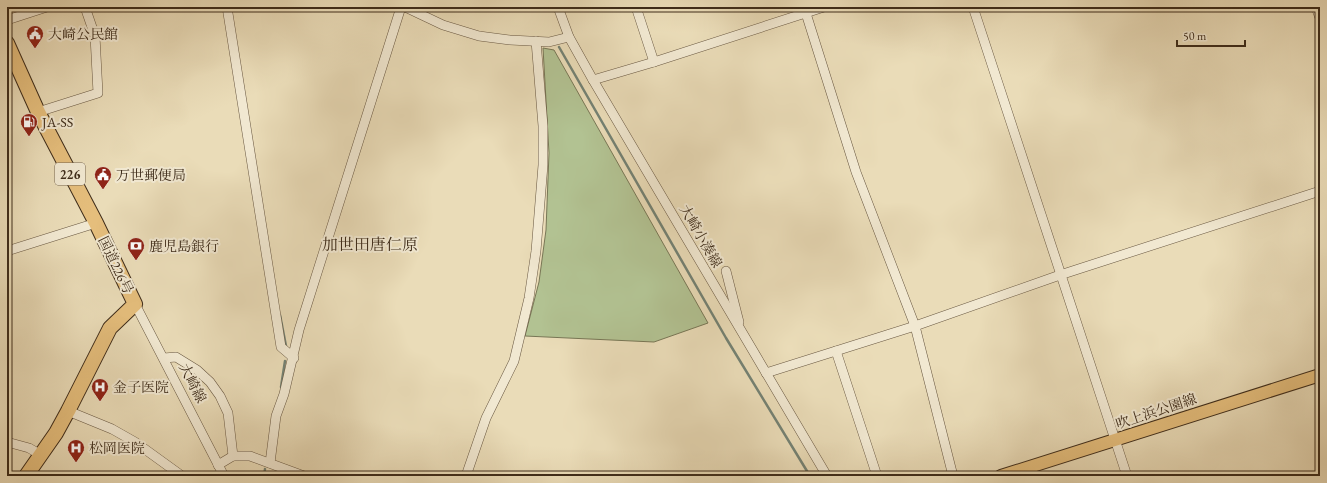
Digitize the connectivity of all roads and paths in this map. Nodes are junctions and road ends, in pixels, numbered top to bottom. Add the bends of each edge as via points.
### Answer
1 (47, 7) edge
2 (85, 7) edge
3 (227, 7) edge
4 (401, 7) edge
5 (406, 7) edge
6 (558, 7) edge
7 (636, 7) edge
8 (824, 7) edge
9 (973, 7) edge
10 (1316, 7) edge
11 (805, 10) edge
12 (1320, 18) edge
13 (7, 20) edge
14 (569, 37) junction
15 (536, 41) junction
16 (7, 43) edge
17 (654, 62) junction
18 (593, 80) junction
19 (38, 112) junction
20 (1320, 191) edge
21 (96, 223) junction
22 (7, 252) edge
23 (726, 271) dead end
24 (1060, 275) junction
25 (135, 304) junction
26 (915, 326) junction
27 (742, 333) junction
28 (836, 351) junction
29 (164, 358) junction
30 (294, 358) junction
31 (766, 374) junction
32 (1320, 375) edge
33 (68, 411) junction
34 (1115, 440) junction
35 (7, 442) edge
36 (41, 454) junction
37 (233, 456) junction
38 (270, 463) junction
39 (218, 465) junction
40 (26, 476) edge
41 (182, 476) edge
42 (224, 476) edge
43 (304, 476) edge
44 (466, 476) edge
45 (827, 476) edge
46 (877, 476) edge
47 (953, 476) edge
48 (1001, 476) edge
49 (1126, 476) edge

1 - 13 street
2 - 19 street via 95,36 98,93
3 - 30 street via 281,347
4 - 30 street via 302,322
5 - 15 street via 437,23 479,36
6 - 14 street, 大崎小湊線
7 - 17 street
8 - 11 street
9 - 24 street
10 - 12 street
11 - 17 street
11 - 26 street via 856,172
14 - 15 street via 549,42
14 - 18 street, 大崎小湊線
15 - 44 street via 543,126 543,165 536,251 529,298 514,361 486,418
16 - 19 highway, 国道226号 / 226
17 - 18 street
18 - 27 street, 大崎小湊線
19 - 21 highway, 国道226号 / 226
20 - 24 street
21 - 22 street
21 - 25 highway, 国道226号 / 226
23 - 27 street
24 - 26 street
24 - 34 street
25 - 29 street, 大崎線
25 - 33 highway, 国道226号 via 110,328
26 - 28 street
26 - 47 street
27 - 31 street, 大崎小湊線
28 - 31 street
28 - 46 street
29 - 37 street via 176,357 197,370 220,396 228,413
29 - 39 street, 大崎線
30 - 38 street via 276,416
31 - 45 street, 大崎小湊線
32 - 34 main road, 吹上浜公園線
33 - 36 highway, 国道226号
33 - 41 street via 112,429 135,442
34 - 48 main road, 吹上浜公園線
34 - 49 street
35 - 36 street
36 - 40 highway, 国道226号
37 - 38 street via 250,456
37 - 39 street
38 - 43 street
39 - 42 street, 大崎線

